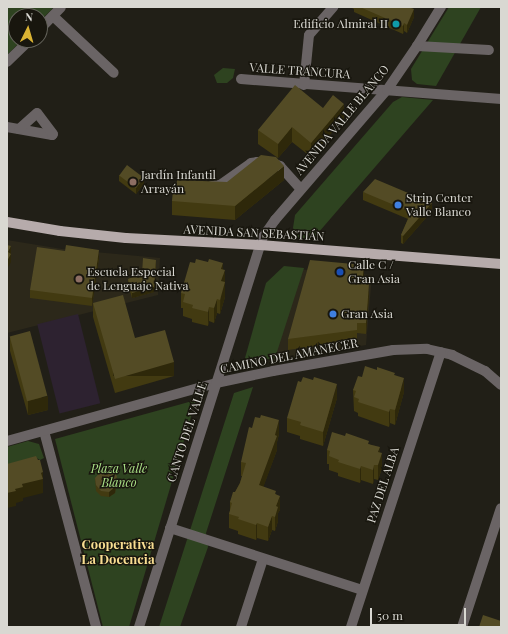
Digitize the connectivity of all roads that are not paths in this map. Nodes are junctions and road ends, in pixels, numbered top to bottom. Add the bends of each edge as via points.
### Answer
1 (61, 7) edge
2 (333, 7) edge
3 (441, 7) edge
4 (53, 16) junction
5 (48, 21) edge
6 (417, 46) junction
7 (22, 48) edge
8 (489, 50) dead end
9 (7, 62) edge
10 (114, 73) dead end
11 (241, 79) dead end
12 (304, 85) junction
13 (387, 90) junction
14 (501, 99) edge
15 (7, 127) edge
16 (19, 129) dead end
17 (201, 187) edge
18 (301, 189) junction
19 (7, 222) edge
20 (260, 245) junction
21 (501, 264) edge
22 (441, 352) junction
23 (216, 383) junction
24 (501, 385) edge
25 (44, 431) junction
26 (7, 441) edge
27 (501, 508) edge
28 (170, 528) junction
29 (263, 558) junction
30 (362, 590) junction
31 (96, 627) edge
32 (139, 627) edge
33 (241, 627) edge
34 (351, 627) edge
35 (462, 627) edge

1 - 4 street
2 - 12 street via 309,35
3 - 6 street, AVENIDA VALLE BLANCO
4 - 5 street
4 - 10 street
6 - 8 street
6 - 13 street, AVENIDA VALLE BLANCO
7 - 9 street
11 - 12 street, VALLE TRANCURA
12 - 13 street, VALLE TRANCURA
13 - 14 street, VALLE TRANCURA
13 - 18 street, AVENIDA VALLE BLANCO
15 - 16 street
17 - 18 street via 220,185 251,163 257,162 280,166
18 - 20 street, AVENIDA VALLE BLANCO via 274,220
19 - 20 main road, AVENIDA SAN SEBASTIÁN via 112,236
20 - 21 main road, AVENIDA SAN SEBASTIÁN
20 - 23 street, CANTO DEL VALLE
22 - 23 street, CAMINO DEL AMANECER via 410,348 393,350
22 - 24 street, CAMINO DEL AMANECER via 474,365
22 - 30 street, PAZ DEL ALBA
23 - 25 street, CAMINO DEL AMANECER
23 - 28 street, CANTO DEL VALLE
25 - 26 street, CAMINO DEL AMANECER
25 - 31 street
27 - 35 street
28 - 29 street
28 - 32 street, CANTO DEL VALLE
29 - 30 street
29 - 33 street
30 - 34 street, PAZ DEL ALBA

